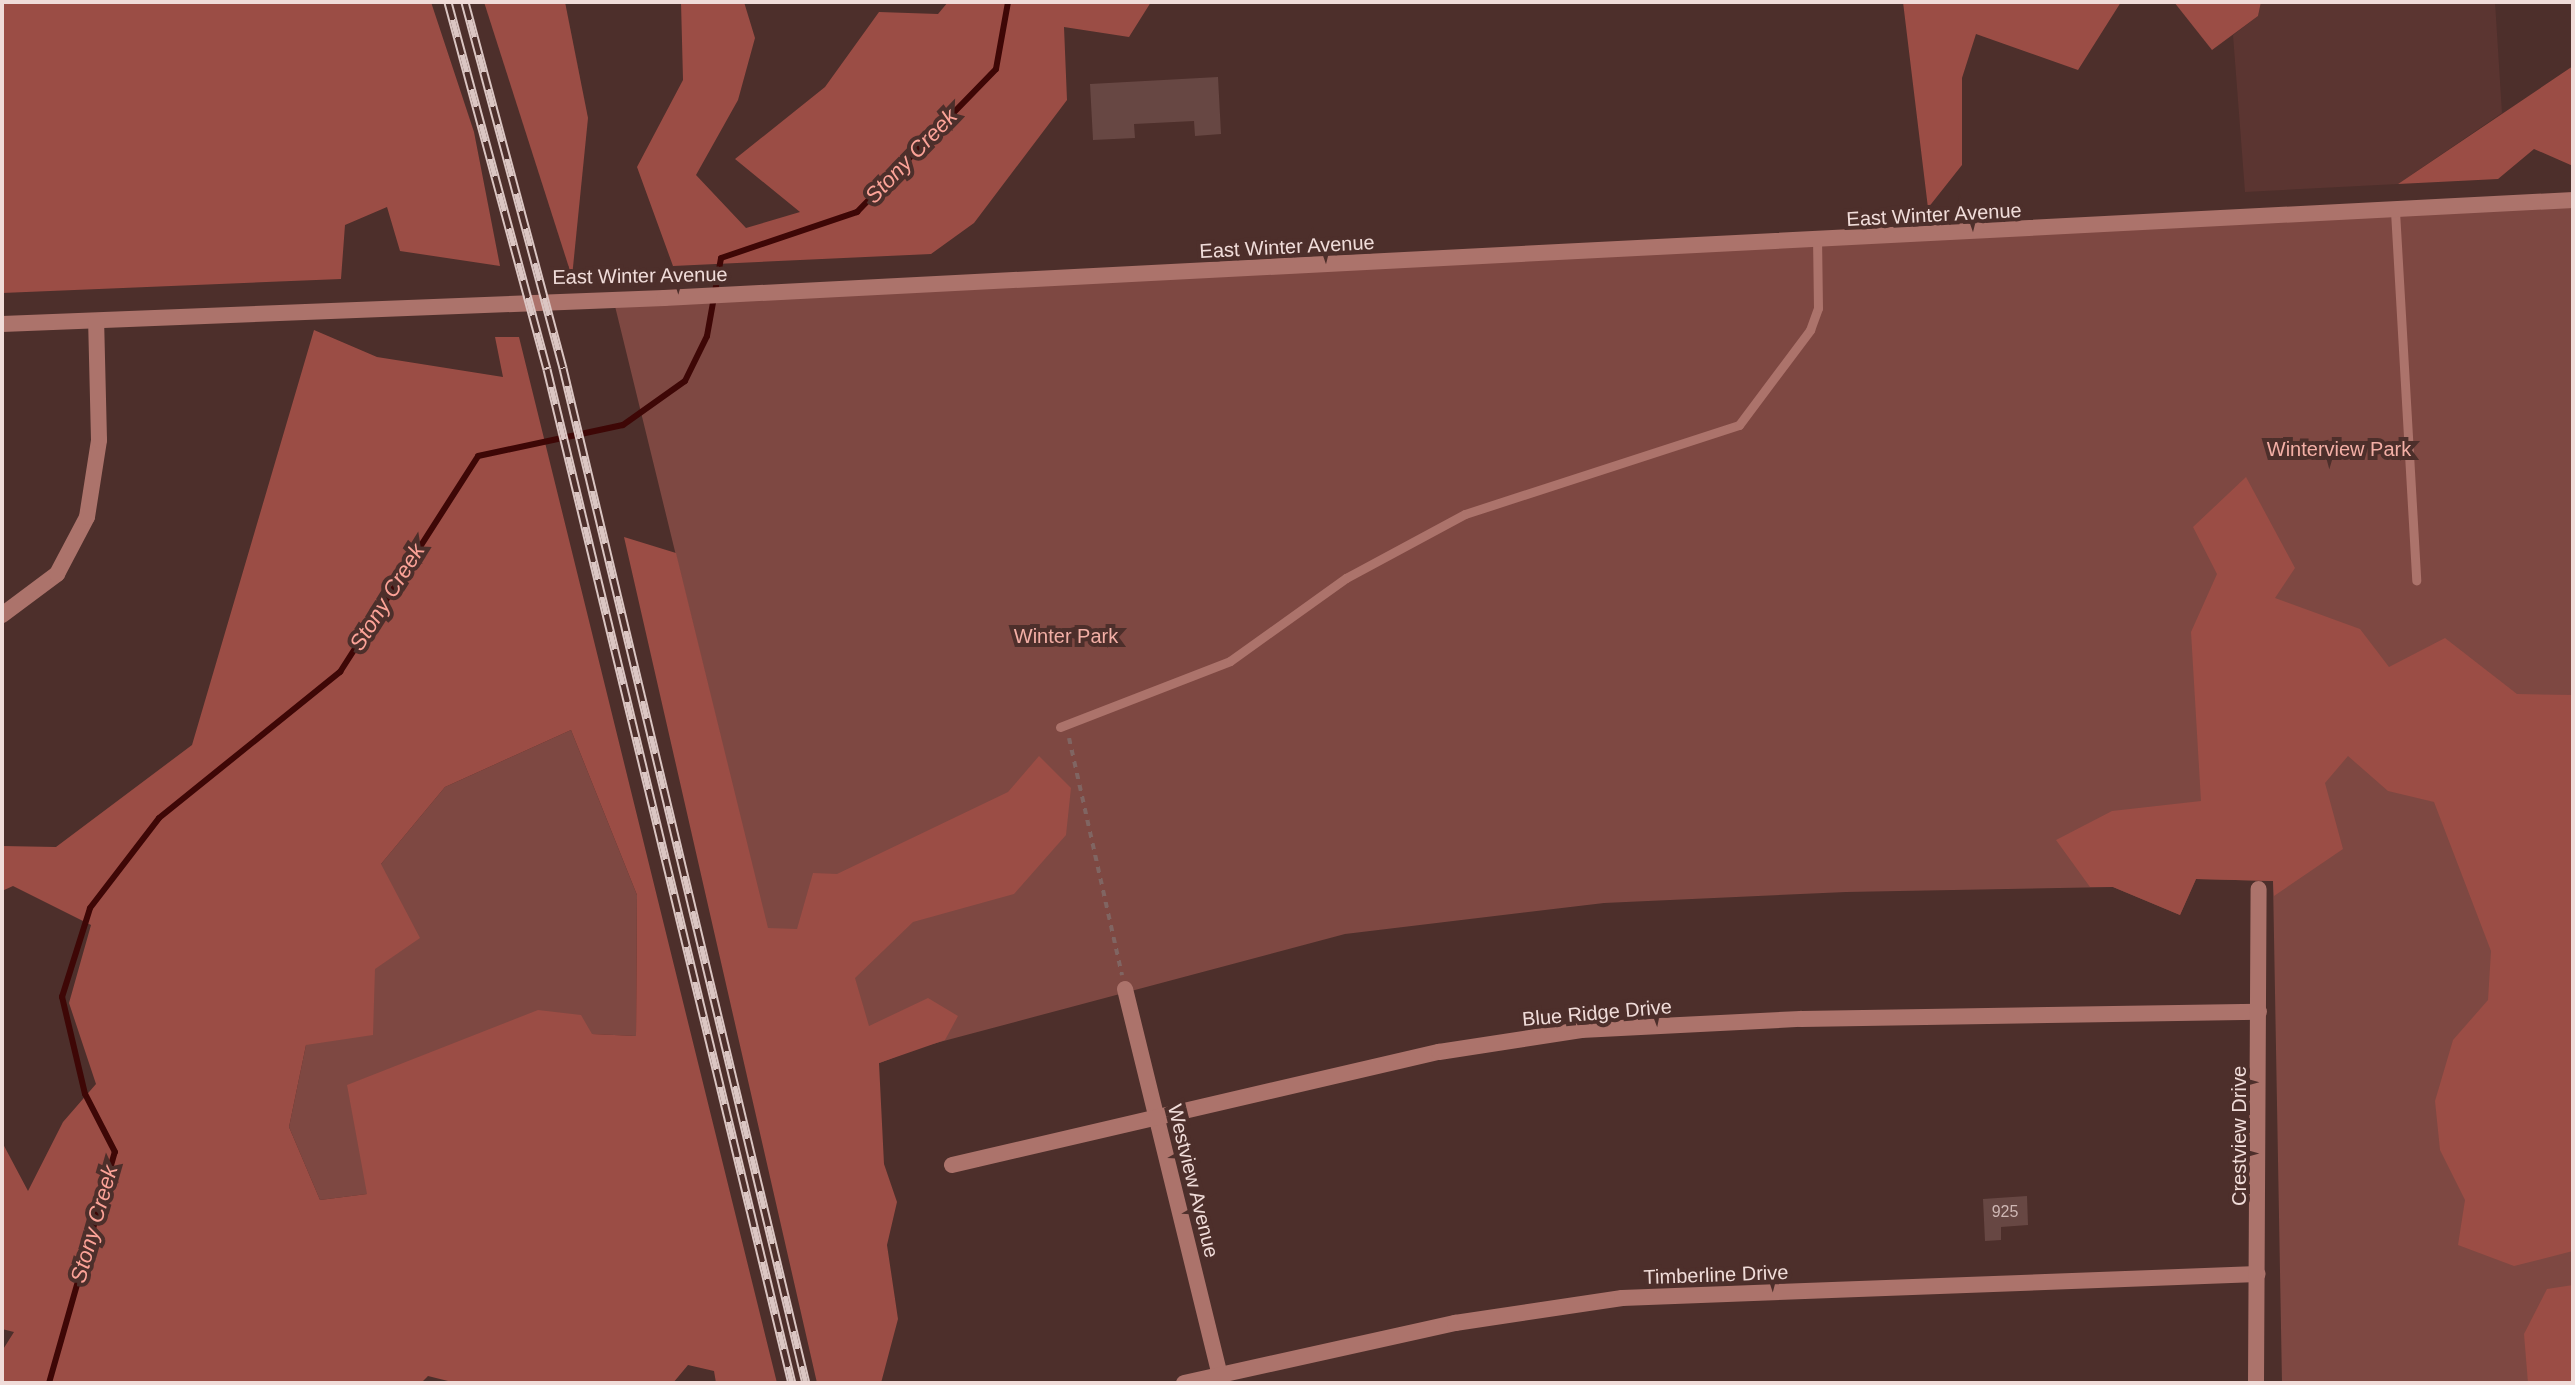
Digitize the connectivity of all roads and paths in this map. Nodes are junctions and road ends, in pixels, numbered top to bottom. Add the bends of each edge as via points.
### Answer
1 (2573, 200) edge
2 (2395, 211) junction
3 (1817, 240) junction
4 (96, 321) junction
5 (2, 324) edge
6 (2416, 580) dead end
7 (2, 615) edge
8 (1060, 727) joint
9 (2259, 889) dead end
10 (1125, 989) joint
11 (2259, 1012) junction
12 (1156, 1115) junction
13 (952, 1165) dead end
14 (2258, 1274) junction
15 (1220, 1379) edge
16 (1184, 1383) edge
17 (2256, 1383) edge

1 - 2 street, East Winter Avenue
2 - 3 street, East Winter Avenue
2 - 6 lane
3 - 4 street, East Winter Avenue
3 - 8 lane via 1818,308 1810,330 1739,425 1465,514 1346,578 1230,661
4 - 5 street, East Winter Avenue
4 - 7 street via 99,440 87,517 57,574
8 - 10 path via 1069,737
9 - 11 street, Crestview Drive
10 - 12 street, Westview Avenue
11 - 12 street, Blue Ridge Drive via 1801,1019 1581,1030 1439,1052
11 - 14 street, Crestview Drive
12 - 13 street, Blue Ridge Drive
12 - 15 street, Westview Avenue
14 - 15 street, Timberline Drive via 1622,1298 1455,1323
14 - 17 street, Crestview Drive
15 - 16 street, Timberline Drive

